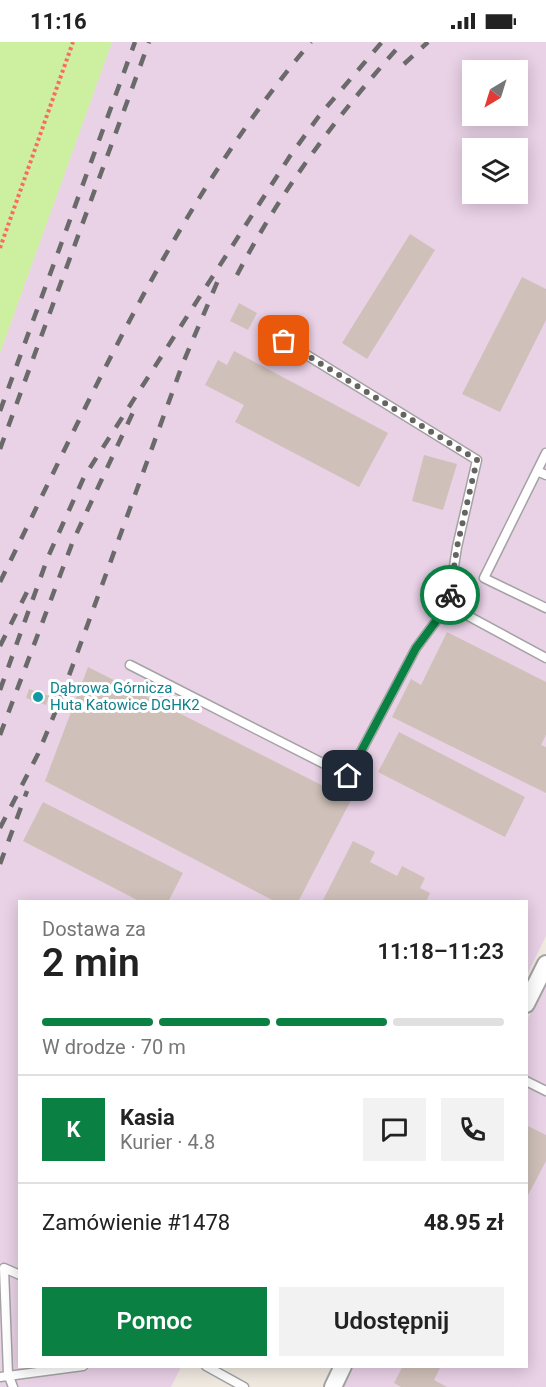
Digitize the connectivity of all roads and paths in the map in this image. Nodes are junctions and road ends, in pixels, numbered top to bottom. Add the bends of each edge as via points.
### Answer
1 (73, 42) edge
2 (0, 248) edge
3 (284, 341) dead end
4 (546, 453) edge
5 (542, 473) edge
6 (448, 605) junction
7 (546, 608) edge
8 (546, 658) edge
9 (130, 665) dead end
10 (546, 964) edge
11 (528, 1000) edge
12 (528, 1082) edge
13 (546, 1091) edge
14 (18, 1274) edge
15 (65, 1368) edge
16 (210, 1368) edge
17 (342, 1368) edge
18 (4, 1375) edge
19 (13, 1387) edge
20 (244, 1387) edge
21 (333, 1387) edge

1 - 2 path
3 - 6 lane via 477,460
4 - 5 lane
5 - 7 lane via 484,578
6 - 8 lane
6 - 9 lane via 416,648 348,776
10 - 11 street
12 - 13 lane
14 - 18 lane via 4,1268
15 - 18 lane
16 - 20 lane
17 - 21 street
18 - 19 lane

